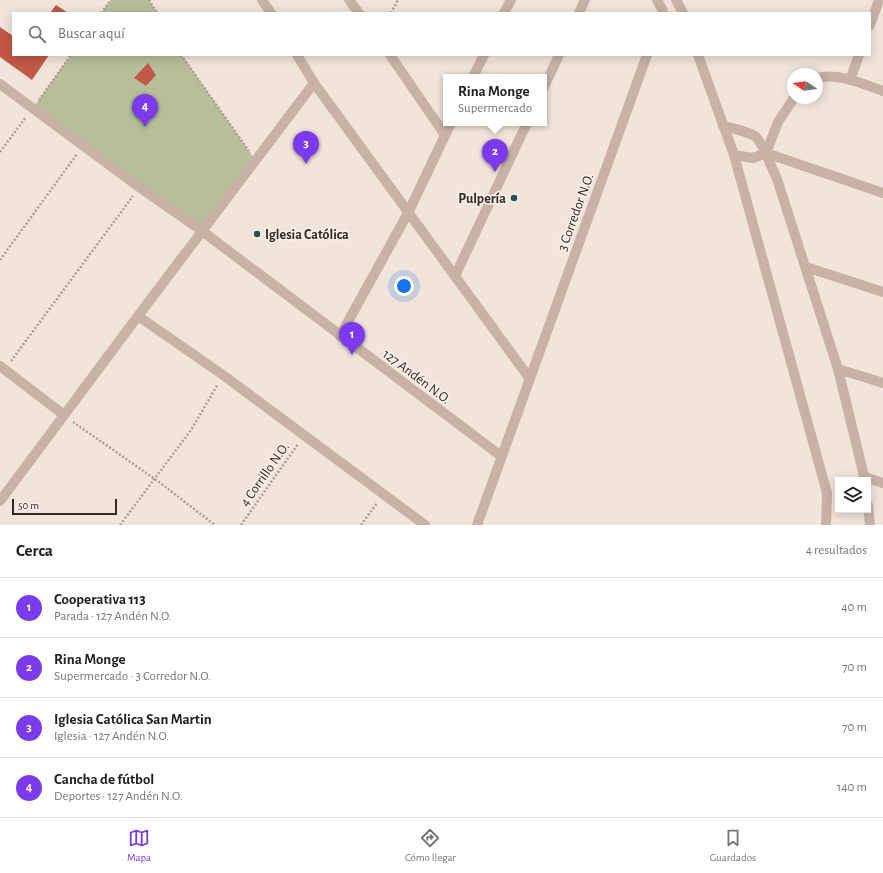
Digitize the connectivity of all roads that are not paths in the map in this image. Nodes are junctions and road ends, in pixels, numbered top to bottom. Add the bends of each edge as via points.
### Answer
1 (262, 0) edge
2 (349, 0) edge
3 (511, 0) edge
4 (585, 0) edge
5 (657, 0) edge
6 (676, 0) edge
7 (879, 0) edge
8 (270, 12) edge
9 (358, 12) edge
10 (505, 12) edge
11 (579, 12) edge
12 (663, 12) edge
13 (682, 12) edge
14 (871, 22) edge
15 (298, 56) edge
16 (391, 56) edge
17 (484, 56) edge
18 (559, 56) edge
19 (647, 56) edge
20 (698, 56) edge
21 (859, 56) edge
22 (474, 74) edge
23 (823, 76) edge
24 (850, 80) junction
25 (547, 81) edge
26 (314, 83) junction
27 (0, 84) edge
28 (883, 91) edge
29 (790, 104) edge
30 (450, 126) edge
31 (526, 126) edge
32 (723, 126) junction
33 (445, 135) junction
34 (766, 153) junction
35 (734, 155) junction
36 (883, 193) edge
37 (408, 213) junction
38 (202, 231) junction
39 (806, 267) junction
40 (455, 276) junction
41 (883, 292) edge
42 (138, 316) junction
43 (340, 336) junction
44 (2, 368) edge
45 (838, 369) junction
46 (530, 379) junction
47 (883, 383) edge
48 (64, 415) junction
49 (502, 456) junction
50 (865, 477) edge
51 (871, 480) edge
52 (883, 483) edge
53 (0, 501) edge
54 (869, 513) edge
55 (425, 525) edge
56 (477, 525) edge
57 (826, 525) edge
58 (870, 525) edge

1 - 8 street
2 - 9 street
3 - 10 street
4 - 11 street
5 - 12 street
6 - 13 street
7 - 14 street
15 - 26 street
16 - 33 street
17 - 22 street
18 - 25 street
19 - 46 street, 3 Corredor N.O.
20 - 32 street
21 - 24 street
23 - 24 street
24 - 28 street
26 - 37 street
26 - 38 street
27 - 38 street, 127 Andén N.O.
29 - 34 street via 778,122
30 - 33 street
31 - 40 street
32 - 34 street via 756,137
32 - 35 street
33 - 37 street
34 - 35 street via 753,158
34 - 36 street
34 - 39 street
35 - 57 street via 827,493
37 - 40 street
37 - 43 street
38 - 42 street
38 - 43 street, 127 Andén N.O.
39 - 41 street
39 - 45 street
40 - 46 street
42 - 48 street
42 - 55 street via 223,375
43 - 49 street, 127 Andén N.O.
44 - 48 street
45 - 47 street
45 - 50 street
46 - 49 street, 3 Corredor N.O.
48 - 53 street
49 - 56 street, 3 Corredor N.O.
51 - 52 street
54 - 58 street

